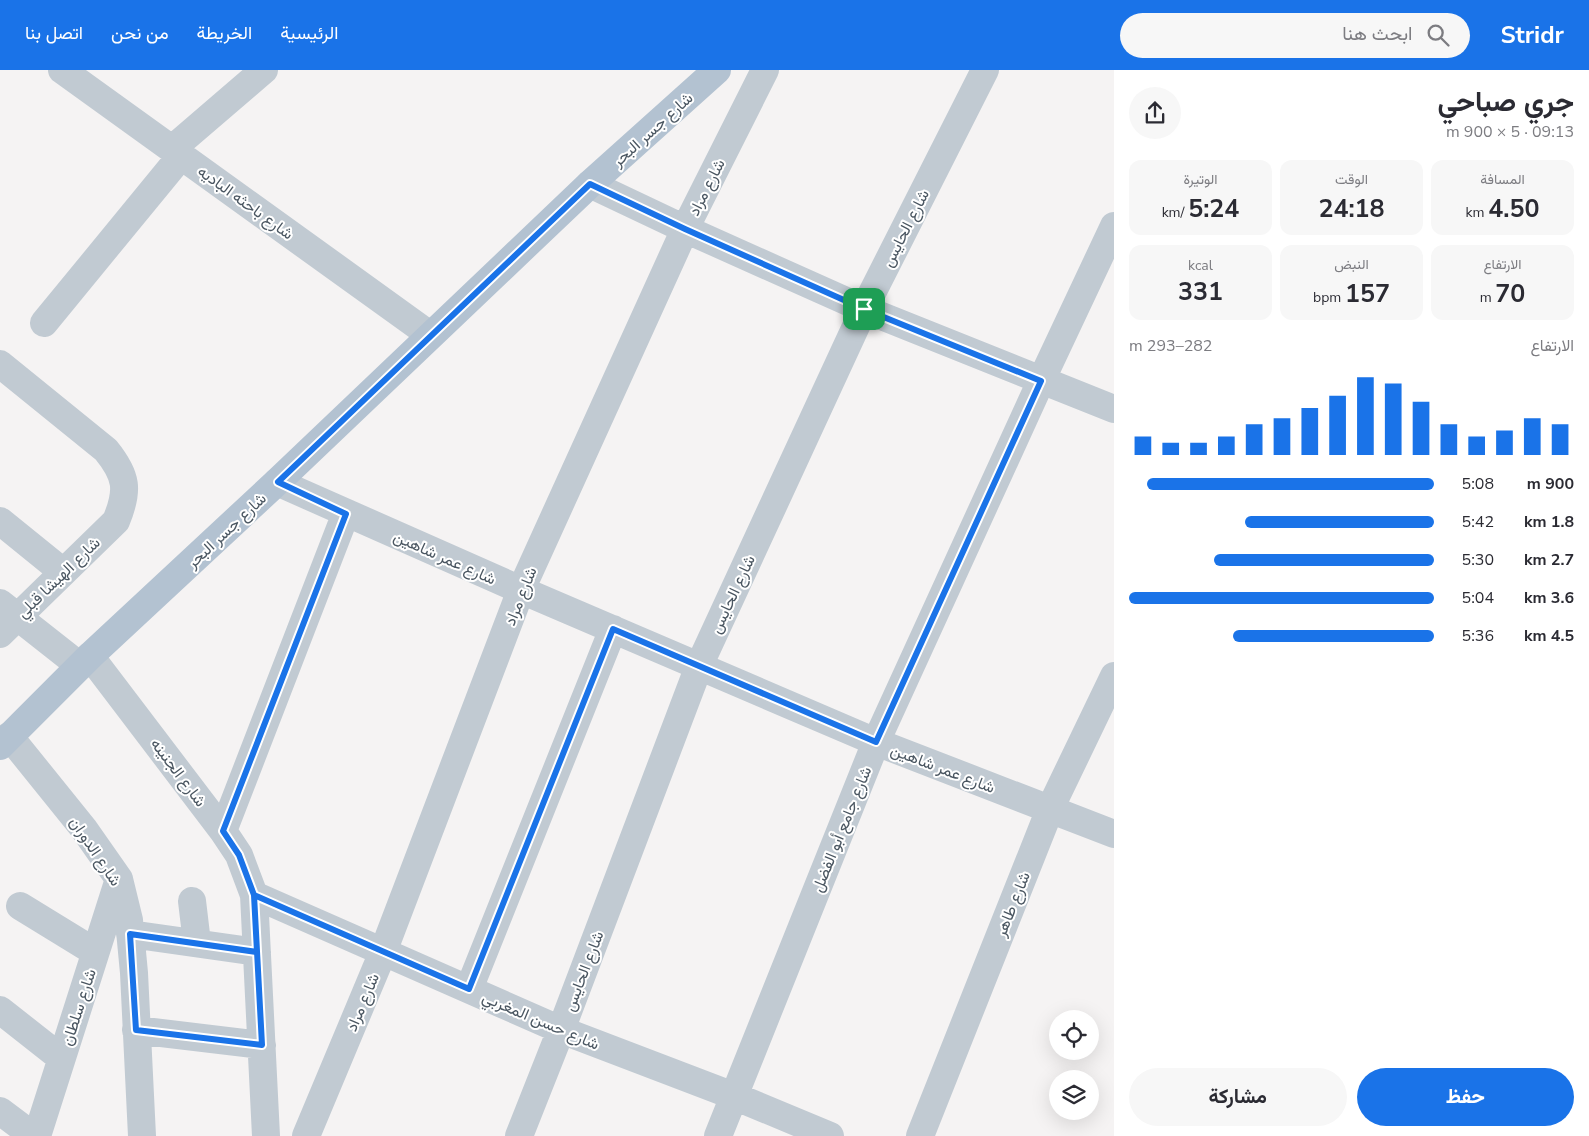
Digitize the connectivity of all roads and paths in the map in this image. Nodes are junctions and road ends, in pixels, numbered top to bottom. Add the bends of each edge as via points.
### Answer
1 (62, 70) edge
2 (264, 70) edge
3 (717, 70) edge
4 (765, 70) edge
5 (986, 70) edge
6 (177, 152) junction
7 (590, 184) junction
8 (1114, 226) edge
9 (685, 229) junction
10 (864, 309) junction
11 (44, 322) dead end
12 (430, 335) junction
13 (0, 364) edge
14 (1041, 381) junction
15 (1114, 409) edge
16 (278, 482) junction
17 (346, 514) junction
18 (0, 521) edge
19 (63, 572) junction
20 (521, 590) junction
21 (6, 618) edge
22 (613, 629) junction
23 (85, 661) junction
24 (699, 666) junction
25 (1114, 676) edge
26 (5, 741) edge
27 (876, 742) junction
28 (1050, 809) junction
29 (223, 831) junction
30 (1114, 834) edge
31 (119, 878) junction
32 (254, 895) junction
33 (192, 901) dead end
34 (20, 906) dead end
35 (130, 934) junction
36 (197, 943) junction
37 (95, 952) junction
38 (257, 952) junction
39 (383, 952) junction
40 (469, 989) junction
41 (0, 1010) edge
42 (136, 1030) junction
43 (561, 1030) junction
44 (262, 1045) junction
45 (61, 1058) junction
46 (734, 1096) junction
47 (0, 1111) edge
48 (30, 1128) edge
49 (142, 1136) edge
50 (266, 1136) edge
51 (306, 1136) edge
52 (519, 1136) edge
53 (718, 1136) edge
54 (830, 1136) edge
55 (920, 1136) edge

1 - 6 street, شارع باحثه الباديه
2 - 6 street
3 - 7 main road, شارع جسر البحر
4 - 9 street, شارع مراد
5 - 10 street, شارع الحايس
6 - 11 street
6 - 12 street, شارع باحثه الباديه
7 - 9 street
7 - 12 main road, شارع جسر البحر
8 - 14 street, شارع جامع أبو الفضل
9 - 10 street
9 - 20 street, شارع مراد
10 - 14 street
10 - 24 street, شارع الحايس
12 - 16 main road, شارع جسر البحر
13 - 19 street, شارع الهيشا قبلي via 106,450 118,466 124,484 124,503 116,521
14 - 15 street
14 - 27 street, شارع جامع أبو الفضل
16 - 17 street, شارع عمر شاهين
16 - 23 main road, شارع جسر البحر
17 - 20 street, شارع عمر شاهين
17 - 29 street
18 - 19 street
19 - 21 street, شارع الهيشا قبلي
20 - 22 street, شارع عمر شاهين
20 - 39 street, شارع مراد
21 - 23 street, شارع الجنينه
22 - 24 street, شارع عمر شاهين
22 - 40 street
23 - 26 main road, شارع جسر البحر
23 - 29 street, شارع الجنينه
24 - 27 street, شارع عمر شاهين
24 - 43 street, شارع الحايس
25 - 28 street, شارع طاهر
26 - 31 street, شارع الدوران via 84,829
27 - 28 street, شارع عمر شاهين
27 - 46 street, شارع جامع أبو الفضل
28 - 30 street, شارع عمر شاهين
28 - 55 street, شارع طاهر
29 - 32 street, شارع الجنينه via 239,855
31 - 35 street, شارع الدوران
31 - 37 street, شارع سلطان
32 - 38 street, شارع الجنينه
32 - 39 street, شارع حسن المغربي
33 - 36 street
34 - 37 street
35 - 36 street
35 - 42 street, شارع الدوران
36 - 38 street
37 - 45 street, شارع سلطان
38 - 44 street, شارع الجنينه
39 - 40 street, شارع حسن المغربي
39 - 51 street, شارع مراد
40 - 43 street, شارع حسن المغربي
41 - 45 street
42 - 44 street
42 - 49 street, شارع الدوران
43 - 46 street, شارع حسن المغربي
43 - 52 street, شارع الحايس
44 - 50 street, شارع الجنينه
45 - 48 street, شارع سلطان
46 - 53 street, شارع جامع أبو الفضل
46 - 54 street, شارع حسن المغربي
47 - 48 street

